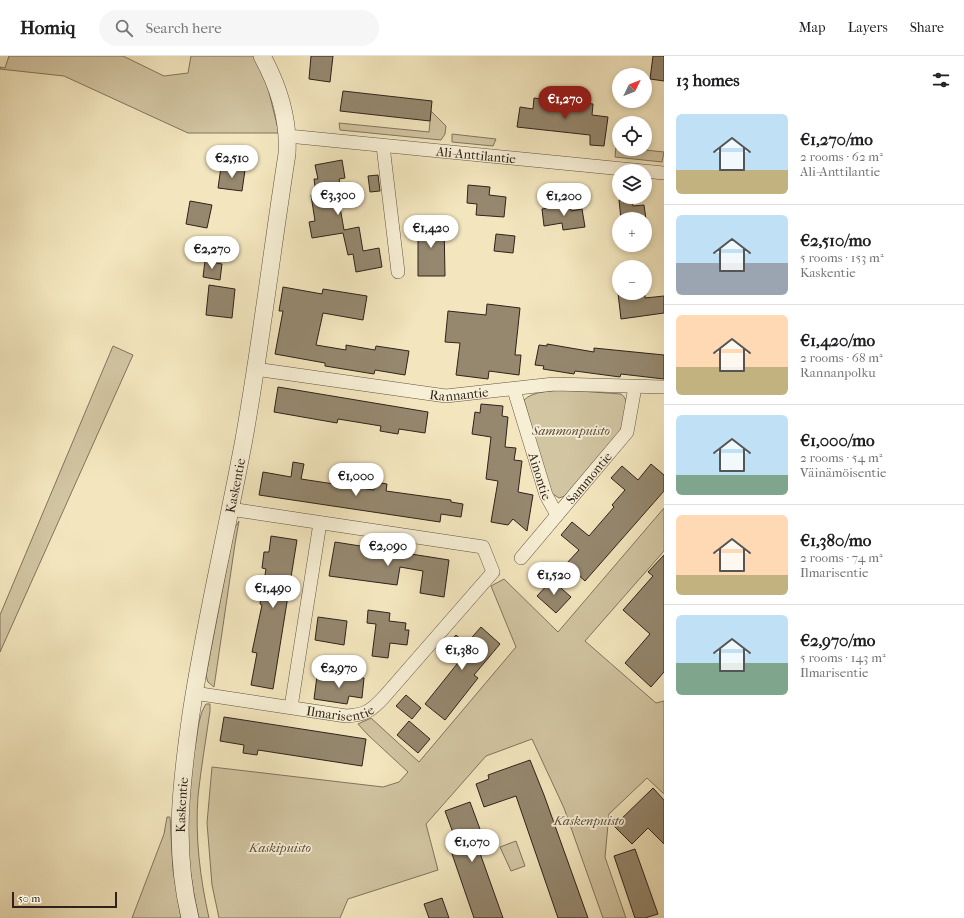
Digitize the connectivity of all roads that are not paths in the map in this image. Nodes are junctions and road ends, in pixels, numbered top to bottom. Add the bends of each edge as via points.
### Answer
1 (262, 56) edge
2 (288, 136) junction
3 (383, 146) junction
4 (664, 173) edge
5 (398, 272) dead end
6 (255, 369) junction
7 (635, 387) junction
8 (664, 387) edge
9 (514, 390) junction
10 (230, 509) junction
11 (557, 515) junction
12 (320, 523) junction
13 (521, 558) dead end
14 (194, 693) junction
15 (291, 707) junction
16 (190, 918) edge

1 - 2 street, Kaskentie via 273,76
2 - 3 street, Ali-Anttilantie
2 - 6 street, Kaskentie
3 - 4 street, Ali-Anttilantie
3 - 5 street
6 - 9 street, Rannantie via 446,396
6 - 10 street, Kaskentie
7 - 8 street, Rannantie
7 - 9 street, Rannantie via 554,384
7 - 11 street, Sammontie via 627,432
9 - 11 street, Ainontie via 546,496
10 - 12 street
10 - 14 street, Kaskentie via 204,630
11 - 13 street, Sammontie
12 - 15 street
12 - 15 street, Ilmarisentie via 483,547 493,572 373,709 361,715 346,716
14 - 15 street, Ilmarisentie
14 - 16 street, Kaskentie via 179,805 185,898

